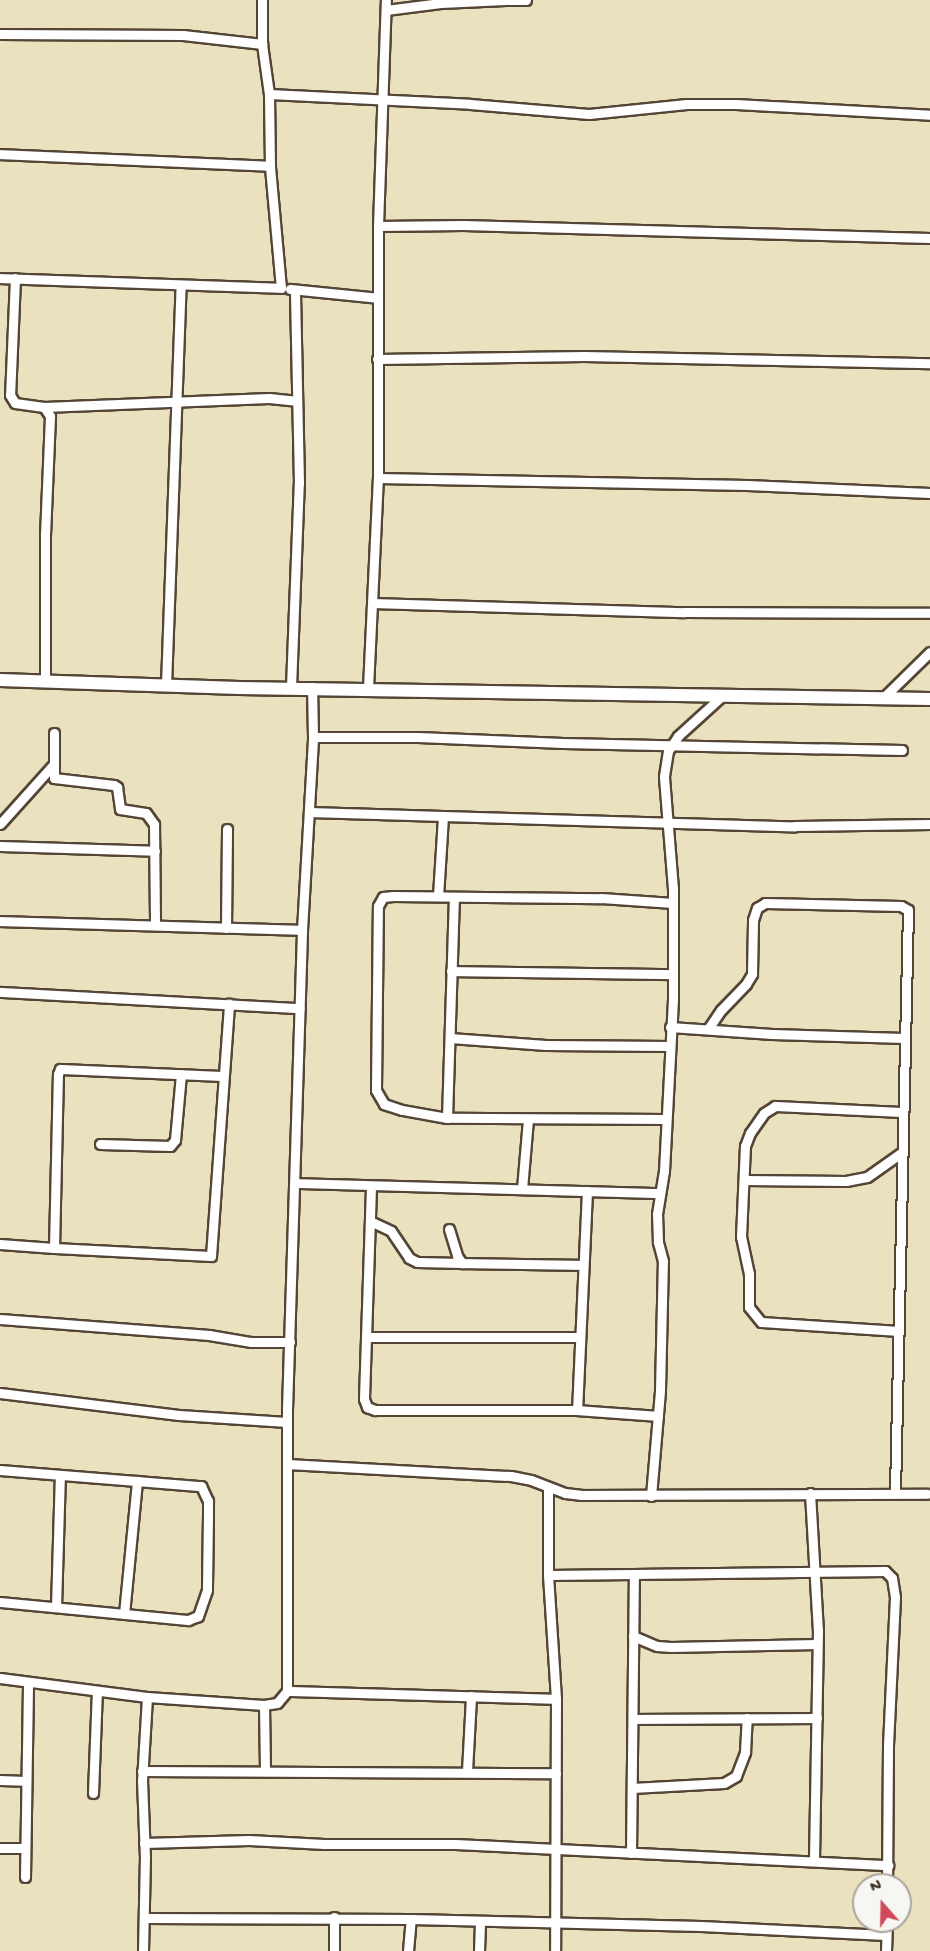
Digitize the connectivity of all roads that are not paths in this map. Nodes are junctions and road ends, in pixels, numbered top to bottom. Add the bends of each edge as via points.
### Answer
1 (262, 0) edge
2 (506, 0) edge
3 (526, 0) edge
4 (386, 5) edge
5 (0, 34) edge
6 (262, 44) junction
7 (269, 94) junction
8 (382, 101) junction
9 (930, 115) edge
10 (0, 154) edge
11 (270, 166) junction
12 (378, 226) junction
13 (930, 238) edge
14 (0, 278) edge
15 (15, 278) junction
16 (181, 285) junction
17 (281, 288) junction
18 (295, 290) junction
19 (378, 298) junction
20 (377, 359) junction
21 (930, 363) edge
22 (297, 401) junction
23 (177, 403) junction
24 (44, 407) junction
25 (378, 478) junction
26 (930, 493) edge
27 (372, 603) junction
28 (930, 614) edge
29 (930, 652) edge
30 (0, 680) edge
31 (45, 680) junction
32 (166, 685) junction
33 (291, 687) junction
34 (312, 687) junction
35 (368, 688) junction
36 (722, 696) junction
37 (884, 698) junction
38 (930, 699) edge
39 (54, 733) dead end
40 (312, 737) junction
41 (673, 745) junction
42 (902, 750) dead end
43 (52, 765) junction
44 (309, 812) junction
45 (442, 817) junction
46 (669, 820) junction
47 (0, 824) edge
48 (930, 824) edge
49 (227, 829) dead end
50 (0, 846) edge
51 (154, 851) junction
52 (438, 896) junction
53 (454, 897) junction
54 (673, 903) junction
55 (0, 921) edge
56 (155, 924) junction
57 (226, 928) junction
58 (302, 930) junction
59 (451, 971) junction
60 (673, 974) junction
61 (0, 992) edge
62 (229, 1005) junction
63 (300, 1008) junction
64 (670, 1027) junction
65 (708, 1029) junction
66 (450, 1038) junction
67 (904, 1038) junction
68 (669, 1046) junction
69 (181, 1074) junction
70 (223, 1076) junction
71 (902, 1112) junction
72 (447, 1118) junction
73 (528, 1119) junction
74 (666, 1119) junction
75 (100, 1144) dead end
76 (901, 1153) junction
77 (744, 1180) junction
78 (295, 1183) junction
79 (371, 1187) junction
80 (522, 1189) junction
81 (587, 1191) junction
82 (659, 1193) junction
83 (370, 1221) junction
84 (449, 1229) dead end
85 (0, 1244) edge
86 (54, 1248) junction
87 (462, 1263) junction
88 (583, 1265) junction
89 (0, 1319) edge
90 (899, 1331) junction
91 (367, 1337) junction
92 (579, 1337) junction
93 (290, 1342) junction
94 (0, 1393) edge
95 (577, 1410) junction
96 (658, 1416) junction
97 (287, 1422) junction
98 (287, 1464) junction
99 (0, 1470) edge
100 (60, 1476) junction
101 (137, 1481) junction
102 (548, 1488) junction
103 (810, 1493) junction
104 (895, 1493) junction
105 (927, 1494) dead end
106 (651, 1496) junction
107 (814, 1571) junction
108 (634, 1574) junction
109 (548, 1575) junction
110 (0, 1602) edge
111 (56, 1607) junction
112 (124, 1614) junction
113 (633, 1636) junction
114 (818, 1644) junction
115 (0, 1678) edge
116 (28, 1683) junction
117 (97, 1691) junction
118 (287, 1691) junction
119 (471, 1696) junction
120 (147, 1697) junction
121 (556, 1700) junction
122 (264, 1705) junction
123 (747, 1718) junction
124 (818, 1718) junction
125 (633, 1719) junction
126 (266, 1770) junction
127 (142, 1771) junction
128 (467, 1772) junction
129 (556, 1773) junction
130 (0, 1780) edge
131 (25, 1781) junction
132 (632, 1788) junction
133 (93, 1793) dead end
134 (144, 1843) junction
135 (0, 1848) edge
136 (25, 1848) junction
137 (555, 1848) junction
138 (631, 1853) junction
139 (814, 1860) junction
140 (888, 1865) junction
141 (888, 1873) edge
142 (25, 1876) dead end
143 (334, 1917) junction
144 (144, 1918) junction
145 (411, 1919) junction
146 (480, 1921) junction
147 (554, 1924) junction
148 (886, 1935) joint
149 (143, 1951) edge
150 (334, 1951) edge
151 (408, 1951) edge
152 (479, 1951) edge
153 (555, 1951) edge
154 (886, 1951) edge

1 - 6 street
2 - 3 street
2 - 4 street
4 - 8 street
5 - 6 street via 183,35
6 - 7 street
7 - 8 street
7 - 11 street
8 - 9 street via 589,114 686,104 736,104
8 - 12 street
10 - 11 street
11 - 17 street
12 - 13 street
12 - 19 street
14 - 15 street
15 - 16 street
15 - 24 street via 10,395 15,402
16 - 17 street
16 - 23 street
17 - 18 street
18 - 19 street
18 - 22 street
19 - 20 street
20 - 21 street via 584,356
20 - 25 street
22 - 23 street via 269,398
22 - 33 street via 299,483
23 - 24 street
23 - 32 street
24 - 31 street via 50,416
25 - 26 street via 747,485
25 - 27 street
27 - 28 street
27 - 35 street
29 - 37 street
30 - 31 street
31 - 32 street
32 - 33 street
33 - 34 street
34 - 35 street
34 - 40 street
35 - 36 street
36 - 37 street
36 - 41 street
37 - 38 street
39 - 43 street
40 - 41 street
40 - 44 street
41 - 42 street
41 - 46 street via 668,751 664,776
43 - 47 street
43 - 51 street via 52,775 57,780 114,785 120,809 146,813 154,824
44 - 45 street
44 - 58 street
45 - 46 street
45 - 52 street
46 - 48 street via 795,826
46 - 54 street
49 - 57 street
50 - 51 street
51 - 56 street
52 - 53 street
52 - 72 street via 383,897 378,906 376,1090 384,1104
53 - 54 street via 601,898
53 - 59 street
54 - 60 street
55 - 56 street
56 - 57 street
57 - 58 street
58 - 63 street
59 - 60 street
59 - 66 street
60 - 64 street
61 - 62 street
62 - 63 street
62 - 70 street
63 - 78 street
64 - 65 street
64 - 68 street
65 - 67 street
65 - 67 street via 752,974 753,920 757,908 765,903 901,906 908,910
66 - 68 street via 546,1045
66 - 72 street
67 - 71 street
68 - 74 street
69 - 70 street
69 - 75 street via 175,1140 170,1146
69 - 86 street via 60,1070
70 - 86 street via 211,1256
71 - 76 street
71 - 77 street via 775,1106 764,1113 750,1133 745,1146
72 - 73 street
73 - 74 street
73 - 80 street
74 - 82 street
76 - 77 street via 867,1177 846,1181
76 - 90 street
77 - 90 street via 741,1237 749,1274 749,1307 761,1322
78 - 79 street
78 - 93 street
79 - 80 street
79 - 83 street
80 - 81 street
81 - 82 street
81 - 88 street
82 - 96 street via 657,1222 663,1261
83 - 87 street via 391,1231 409,1258 417,1262
83 - 91 street
84 - 87 street
85 - 86 street
87 - 88 street
88 - 92 street
89 - 93 street via 209,1335 251,1342
90 - 104 street
91 - 92 street
91 - 95 street via 363,1399 367,1407 375,1410
92 - 95 street
93 - 97 street
94 - 97 street via 179,1415
95 - 96 street
96 - 106 street
97 - 98 street
98 - 102 street via 511,1476
98 - 118 street
99 - 100 street
100 - 101 street
100 - 111 street
101 - 112 street
101 - 112 street via 201,1486 206,1492 207,1590 198,1616 188,1620
102 - 106 street via 582,1496
102 - 109 street
103 - 104 street
103 - 106 street
103 - 107 street
104 - 105 street
107 - 108 street
107 - 114 street
107 - 140 street via 885,1570 892,1578 895,1597 888,1746
108 - 109 street
108 - 113 street
109 - 121 street
110 - 111 street
111 - 112 street
113 - 114 street via 671,1647
113 - 125 street
114 - 124 street
115 - 116 street
116 - 117 street
116 - 131 street
117 - 120 street
117 - 133 street
118 - 119 street
118 - 122 street via 277,1703
119 - 121 street
119 - 128 street
120 - 122 street
120 - 127 street
121 - 129 street
122 - 126 street
123 - 124 street
123 - 125 street
123 - 132 street via 745,1752 736,1776 724,1783
124 - 139 street
125 - 132 street
126 - 127 street
126 - 128 street
127 - 134 street
128 - 129 street
129 - 137 street
130 - 131 street
131 - 136 street
132 - 138 street
134 - 137 street via 249,1840
134 - 144 street
135 - 136 street
136 - 142 street
137 - 138 street
137 - 147 street
138 - 139 street
139 - 140 street
140 - 141 street
143 - 144 street
143 - 145 street
143 - 150 street
144 - 149 street
145 - 146 street
145 - 151 street
146 - 147 street
146 - 152 street
147 - 148 street
147 - 153 street
148 - 154 street

